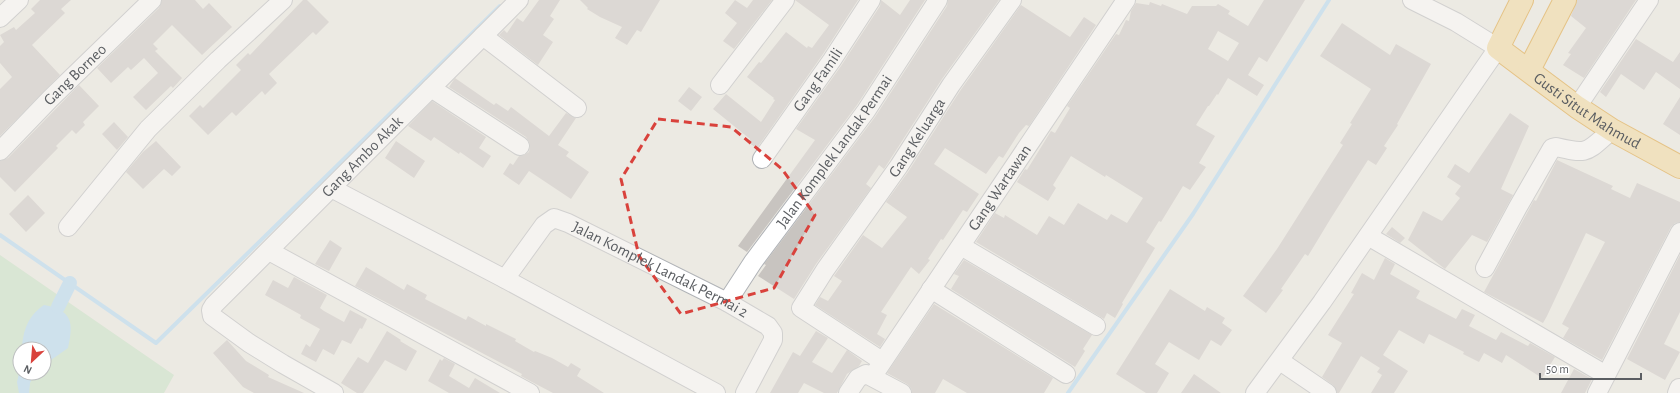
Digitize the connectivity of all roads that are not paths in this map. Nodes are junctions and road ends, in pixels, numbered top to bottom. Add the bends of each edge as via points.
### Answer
1 (19, 0) edge
2 (152, 0) edge
3 (283, 0) edge
4 (519, 0) edge
5 (785, 0) edge
6 (871, 0) edge
7 (938, 0) edge
8 (1012, 0) edge
9 (1126, 0) edge
10 (1412, 0) edge
11 (1522, 0) edge
12 (1565, 0) edge
13 (1649, 0) edge
14 (0, 18) edge
15 (483, 36) junction
16 (1498, 48) junction
17 (1529, 70) junction
18 (720, 85) dead end
19 (430, 88) junction
20 (1577, 107) junction
21 (577, 108) dead end
22 (1612, 130) junction
23 (520, 146) dead end
24 (0, 151) edge
25 (762, 158) dead end
26 (1680, 167) edge
27 (331, 188) junction
28 (68, 227) dead end
29 (1680, 232) edge
30 (1368, 236) junction
31 (961, 246) junction
32 (269, 252) junction
33 (1485, 268) dead end
34 (505, 280) junction
35 (931, 289) junction
36 (727, 302) junction
37 (1096, 326) dead end
38 (1280, 360) junction
39 (882, 361) junction
40 (1066, 374) dead end
41 (1606, 375) junction
42 (873, 376) junction
43 (334, 393) edge
44 (530, 393) edge
45 (716, 393) edge
46 (745, 393) edge
47 (848, 393) edge
48 (902, 393) edge
49 (1255, 393) edge
50 (1327, 393) edge
51 (1597, 393) edge

1 - 14 street
2 - 24 street, Gang Borneo
3 - 28 street via 148,129
4 - 15 street, Gang Ambo Akak
5 - 18 street
6 - 25 street, Gang Famili
7 - 36 street, Jalan Komplek Landak Permai via 866,111 753,262
8 - 39 street, Gang Keluarga via 951,85 899,166 801,308
9 - 31 street, Gang Wartawan
10 - 16 street via 1456,22
11 - 16 highway
12 - 17 highway
13 - 20 street
15 - 19 street, Gang Ambo Akak
15 - 21 street
16 - 17 highway, Gusti Situt Mahmud
16 - 30 street
17 - 20 highway, Gusti Situt Mahmud
19 - 23 street
19 - 27 street, Gang Ambo Akak
20 - 22 highway, Gusti Situt Mahmud
22 - 26 highway, Gusti Situt Mahmud
22 - 33 street via 1588,151 1552,148
27 - 32 street, Gang Ambo Akak
27 - 34 street
29 - 41 street
30 - 38 street
30 - 41 street
31 - 35 street, Gang Wartawan
31 - 37 street
32 - 43 street, Gang Ambo Akak via 214,305 211,310 212,316 256,348
32 - 44 street
34 - 36 street, Jalan Komplek Landak Permai 2 via 544,225 554,218
34 - 45 street
35 - 39 street, Gang Wartawan
35 - 40 street
36 - 46 street, Jalan Komplek Landak Permai 2 via 768,326 774,333 773,340
38 - 49 street
38 - 50 street
39 - 42 street, Gang Wartawan
41 - 51 street
42 - 47 street via 862,375
42 - 48 street

